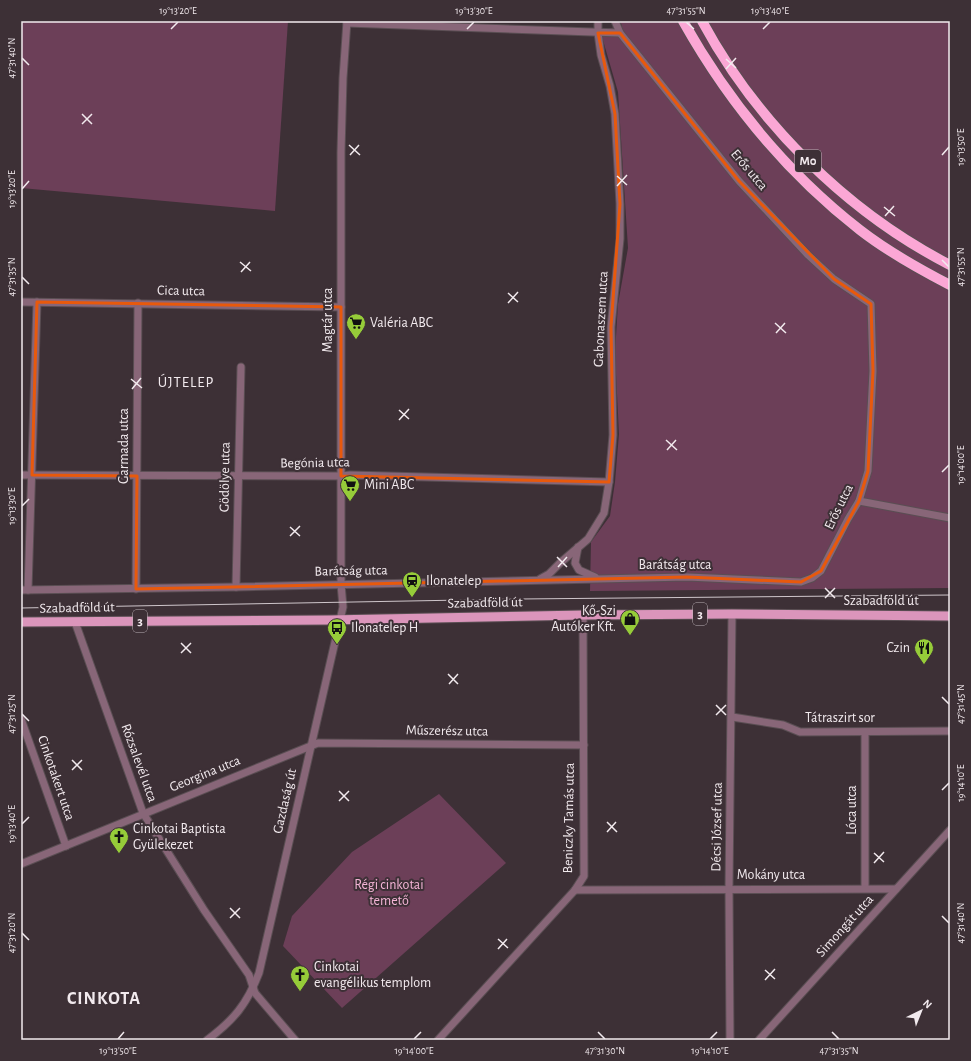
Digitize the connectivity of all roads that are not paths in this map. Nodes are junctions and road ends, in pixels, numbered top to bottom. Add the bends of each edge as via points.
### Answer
1 (598, 21) edge
2 (616, 21) edge
3 (683, 21) edge
4 (702, 21) edge
5 (347, 22) edge
6 (598, 33) junction
7 (620, 33) junction
8 (950, 265) edge
9 (950, 285) edge
10 (21, 302) edge
11 (37, 302) junction
12 (138, 304) junction
13 (341, 307) junction
14 (241, 367) dead end
15 (21, 475) edge
16 (32, 475) junction
17 (137, 476) junction
18 (238, 476) junction
19 (341, 476) junction
20 (609, 482) junction
21 (859, 501) junction
22 (950, 518) edge
23 (578, 547) junction
24 (821, 571) joint
25 (600, 579) junction
26 (538, 580) junction
27 (342, 584) junction
28 (236, 587) junction
29 (136, 589) junction
30 (25, 590) edge
31 (732, 614) junction
32 (583, 615) junction
33 (950, 616) edge
34 (341, 619) junction
35 (21, 622) edge
36 (75, 622) junction
37 (732, 717) junction
38 (21, 719) edge
39 (950, 731) edge
40 (865, 732) junction
41 (311, 745) junction
42 (584, 745) junction
43 (143, 813) junction
44 (950, 830) edge
45 (66, 846) junction
46 (21, 864) edge
47 (730, 888) junction
48 (865, 888) junction
49 (896, 889) junction
50 (575, 890) junction
51 (254, 987) junction
52 (207, 1040) edge
53 (295, 1040) edge
54 (438, 1040) edge
55 (730, 1040) edge
56 (759, 1040) edge

1 - 6 street, Gabonaszem utca
2 - 7 street
3 - 9 highway, M0 via 738,106 803,180 861,231
4 - 8 highway, M0 via 745,88 802,155 848,197 883,224
5 - 6 street
5 - 13 street, Magtár utca via 342,101
6 - 7 street
6 - 20 street, Gabonaszem utca via 615,114 620,204 620,239 611,327 613,435
7 - 21 street, Erős utca via 739,181 808,255 834,279 871,304 873,371 868,471
10 - 11 street, Cica utca
11 - 12 street, Cica utca
11 - 16 street
12 - 13 street, Cica utca
12 - 17 street, Garmada utca
13 - 19 street, Magtár utca
14 - 18 street, Gödölye utca
15 - 16 street, Begónia utca
16 - 17 street, Begónia utca
16 - 30 street
17 - 18 street, Begónia utca
17 - 29 street, Garmada utca
18 - 19 street, Begónia utca
18 - 28 street, Gödölye utca
19 - 20 street, Begónia utca
19 - 27 street, Magtár utca
20 - 23 street, Gabonaszem utca via 604,513 588,539
21 - 22 street
21 - 24 street, Erős utca
23 - 25 street via 575,563 579,570
23 - 26 street, Gabonaszem utca via 549,574
24 - 25 street, Barátság utca via 802,582 687,577
25 - 26 street, Barátság utca
26 - 27 street, Barátság utca
27 - 28 street, Barátság utca
27 - 34 street, Magtár utca via 344,606
28 - 29 street, Barátság utca
29 - 30 street, Barátság utca
31 - 32 main road, Szabadföld út / 3
31 - 33 main road, Szabadföld út / 3
31 - 37 street, Décsi József utca
32 - 34 main road, Szabadföld út / 3
32 - 42 street, Beniczky Tamás utca
34 - 36 main road, Szabadföld út / 3
34 - 41 street, Gazdaság út
35 - 36 main road, Szabadföld út / 3
36 - 43 street, Rózsalevél utca
37 - 40 street, Tátraszirt sor via 783,725 800,732
37 - 47 street, Décsi József utca
38 - 45 street, Cinkotakert utca
39 - 40 street, Tátraszirt sor
40 - 48 street, Lóca utca
41 - 42 street, Műszerész utca via 322,742
41 - 43 street, Georgina utca
41 - 51 street, Gazdaság út
42 - 50 street, Beniczky Tamás utca via 584,876
43 - 45 street, Georgina utca
43 - 51 street, Rózsalevél utca via 204,910 249,975
44 - 49 street, Simongát utca
45 - 46 street, Georgina utca
47 - 48 street, Mokány utca
47 - 50 street, Mokány utca
47 - 55 street, Décsi József utca
48 - 49 street, Mokány utca
49 - 56 street, Simongát utca
50 - 54 street, Beniczky Tamás utca
51 - 52 street, Gazdaság út via 232,1019
51 - 53 street, Rózsalevél utca via 255,993

